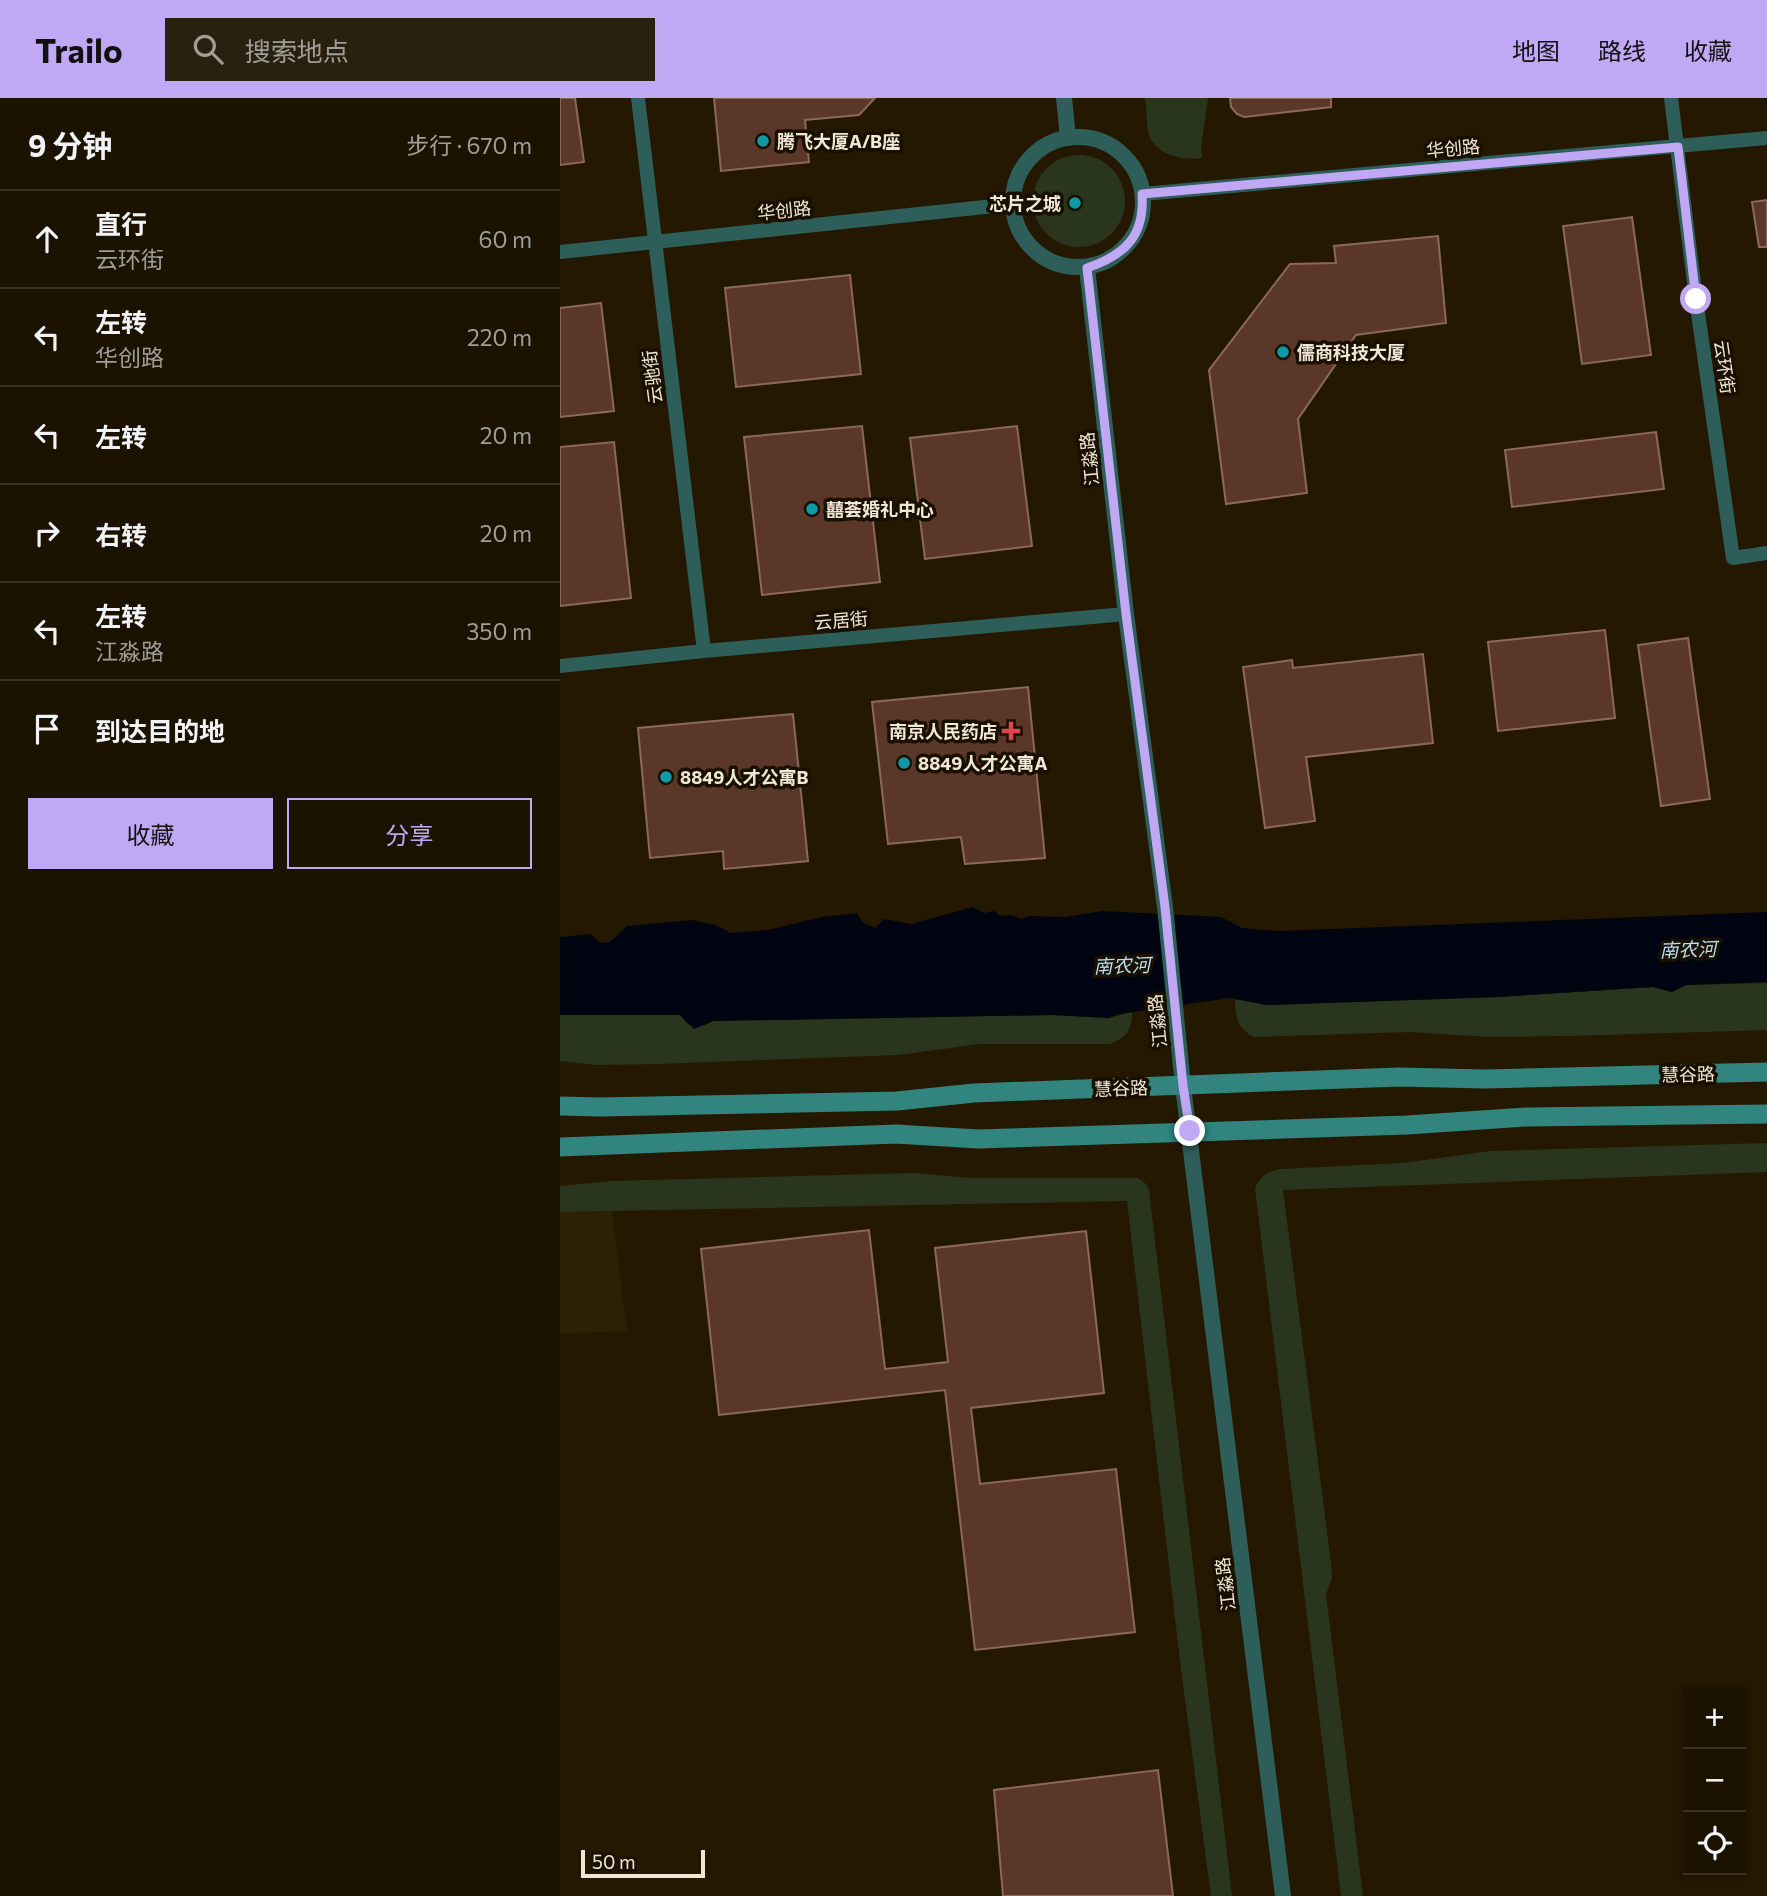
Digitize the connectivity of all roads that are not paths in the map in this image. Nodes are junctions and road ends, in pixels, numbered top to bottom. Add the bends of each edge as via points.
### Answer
1 (638, 98) edge
2 (1064, 98) edge
3 (1671, 98) edge
4 (1068, 138) junction
5 (1767, 138) edge
6 (1678, 147) junction
7 (1142, 194) junction
8 (1013, 204) junction
9 (656, 243) junction
10 (560, 252) edge
11 (1087, 268) junction
12 (1767, 553) edge
13 (1126, 614) junction
14 (704, 651) junction
15 (560, 666) edge
16 (1767, 1072) edge
17 (1183, 1086) junction
18 (560, 1106) edge
19 (1767, 1114) edge
20 (1190, 1131) junction
21 (560, 1147) edge
22 (1283, 1896) edge

1 - 9 street, 云驰街
2 - 4 street
3 - 6 street, 云环街
4 - 7 street via 1104,142 1122,154 1135,170
4 - 8 street via 1045,145 1029,159 1017,178
5 - 6 street, 华创路
6 - 7 street, 华创路
6 - 12 street, 云环街 via 1733,558
7 - 11 street via 1138,230 1126,247 1108,261
8 - 9 street, 华创路
8 - 11 street via 1026,243 1043,258 1064,267
9 - 10 street, 华创路
9 - 14 street, 云驰街
11 - 13 street, 江淼路
13 - 14 street, 云居街
13 - 17 street, 江淼路 via 1165,907
14 - 15 street, 云居街
16 - 17 main road, 慧谷路 via 1399,1077
17 - 18 main road, 慧谷路 via 974,1093 897,1101
17 - 20 street, 江淼路
19 - 20 main road via 1526,1117
20 - 21 main road via 978,1139 896,1134
20 - 22 street, 江淼路

